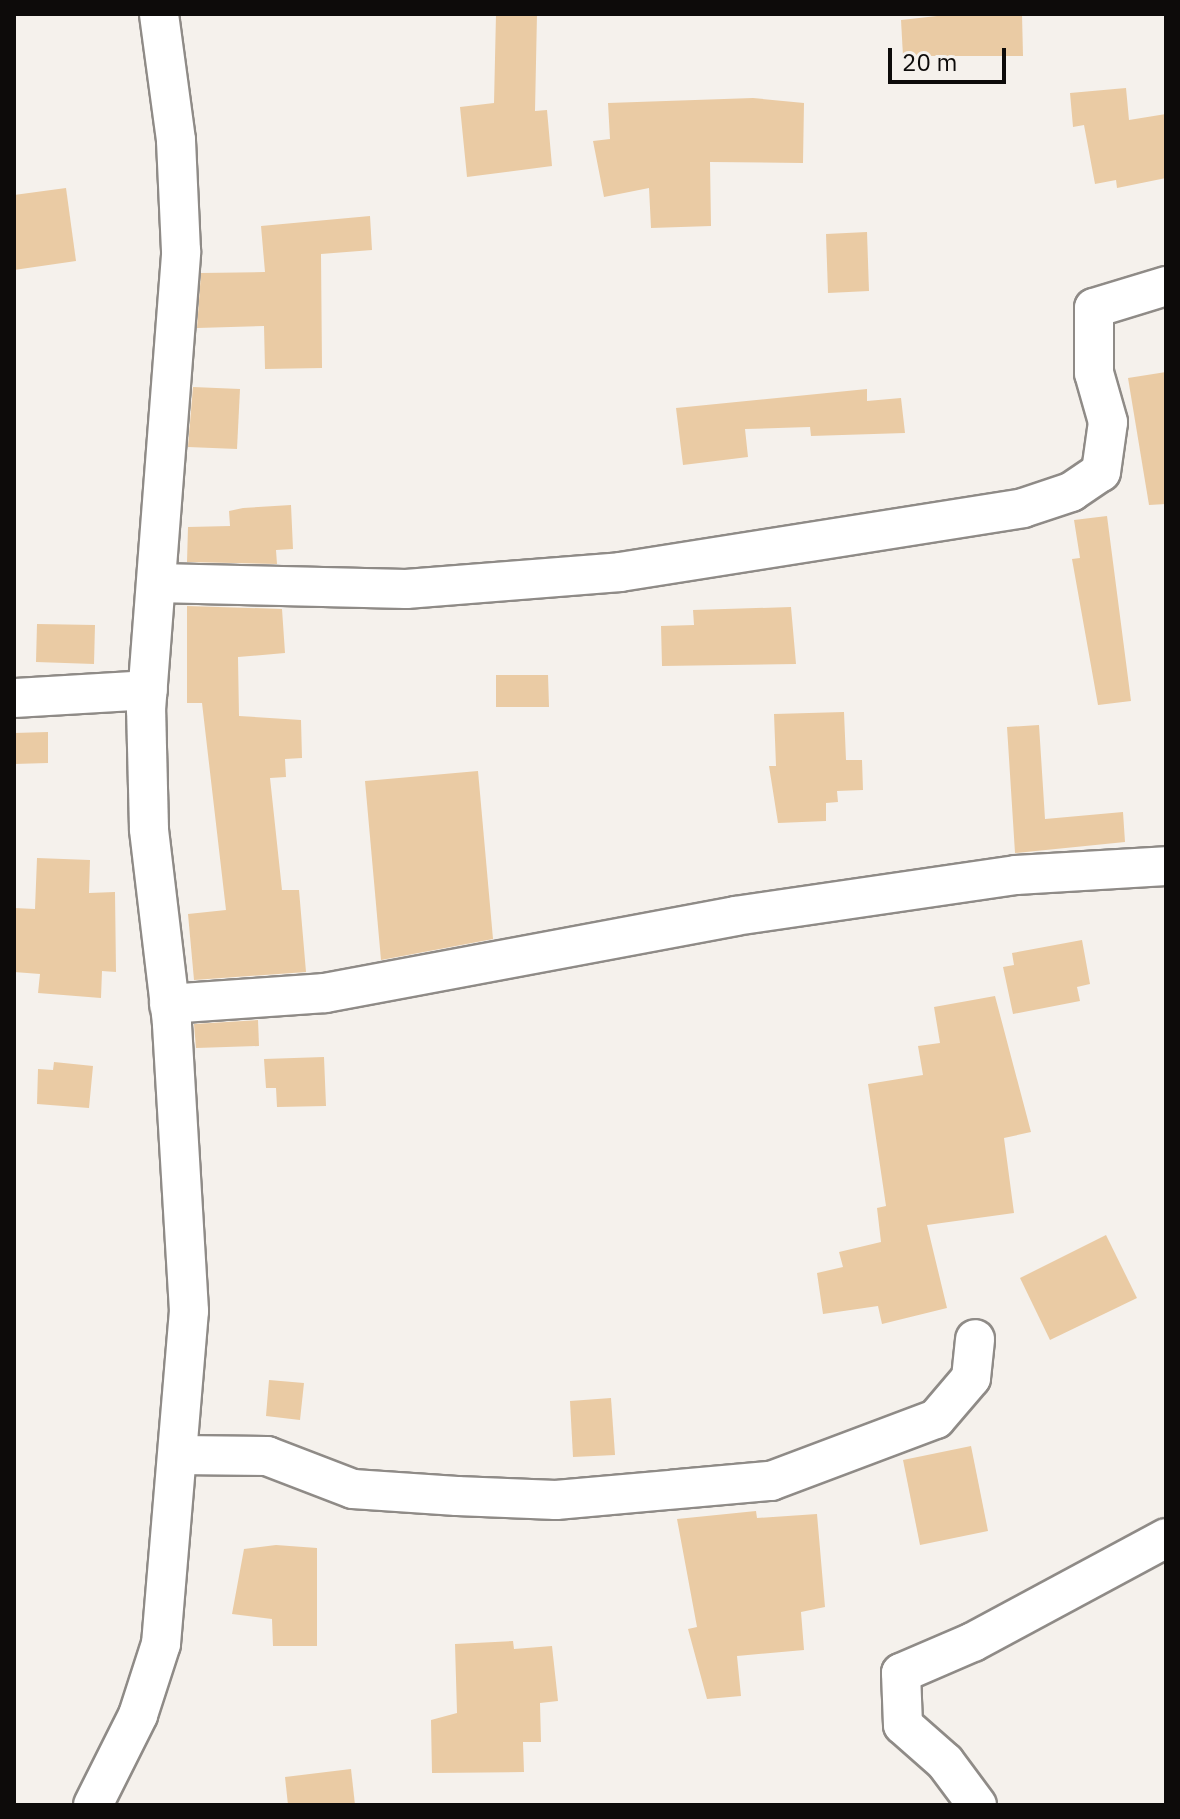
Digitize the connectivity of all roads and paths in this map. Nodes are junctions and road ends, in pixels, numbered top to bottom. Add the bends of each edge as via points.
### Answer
1 (159, 14) edge
2 (1166, 286) edge
3 (157, 583) junction
4 (148, 690) junction
5 (14, 698) edge
6 (1166, 866) edge
7 (169, 1004) junction
8 (975, 1339) dead end
9 (179, 1455) junction
10 (1166, 1538) edge
11 (93, 1805) edge
12 (977, 1805) edge

1 - 3 street via 176,140 181,251 166,391
2 - 3 street via 1094,308 1094,373 1108,422 1101,472 1071,492 1023,508 620,572 406,589
3 - 4 street
4 - 5 street
4 - 7 street via 149,829
6 - 7 street via 1016,875 735,916 325,993
7 - 9 street via 189,1311
8 - 9 street via 971,1378 936,1419 771,1481 556,1500 457,1496 353,1489 267,1456
9 - 11 street via 161,1644 138,1715
10 - 12 street via 973,1642 901,1673 903,1725 945,1762

